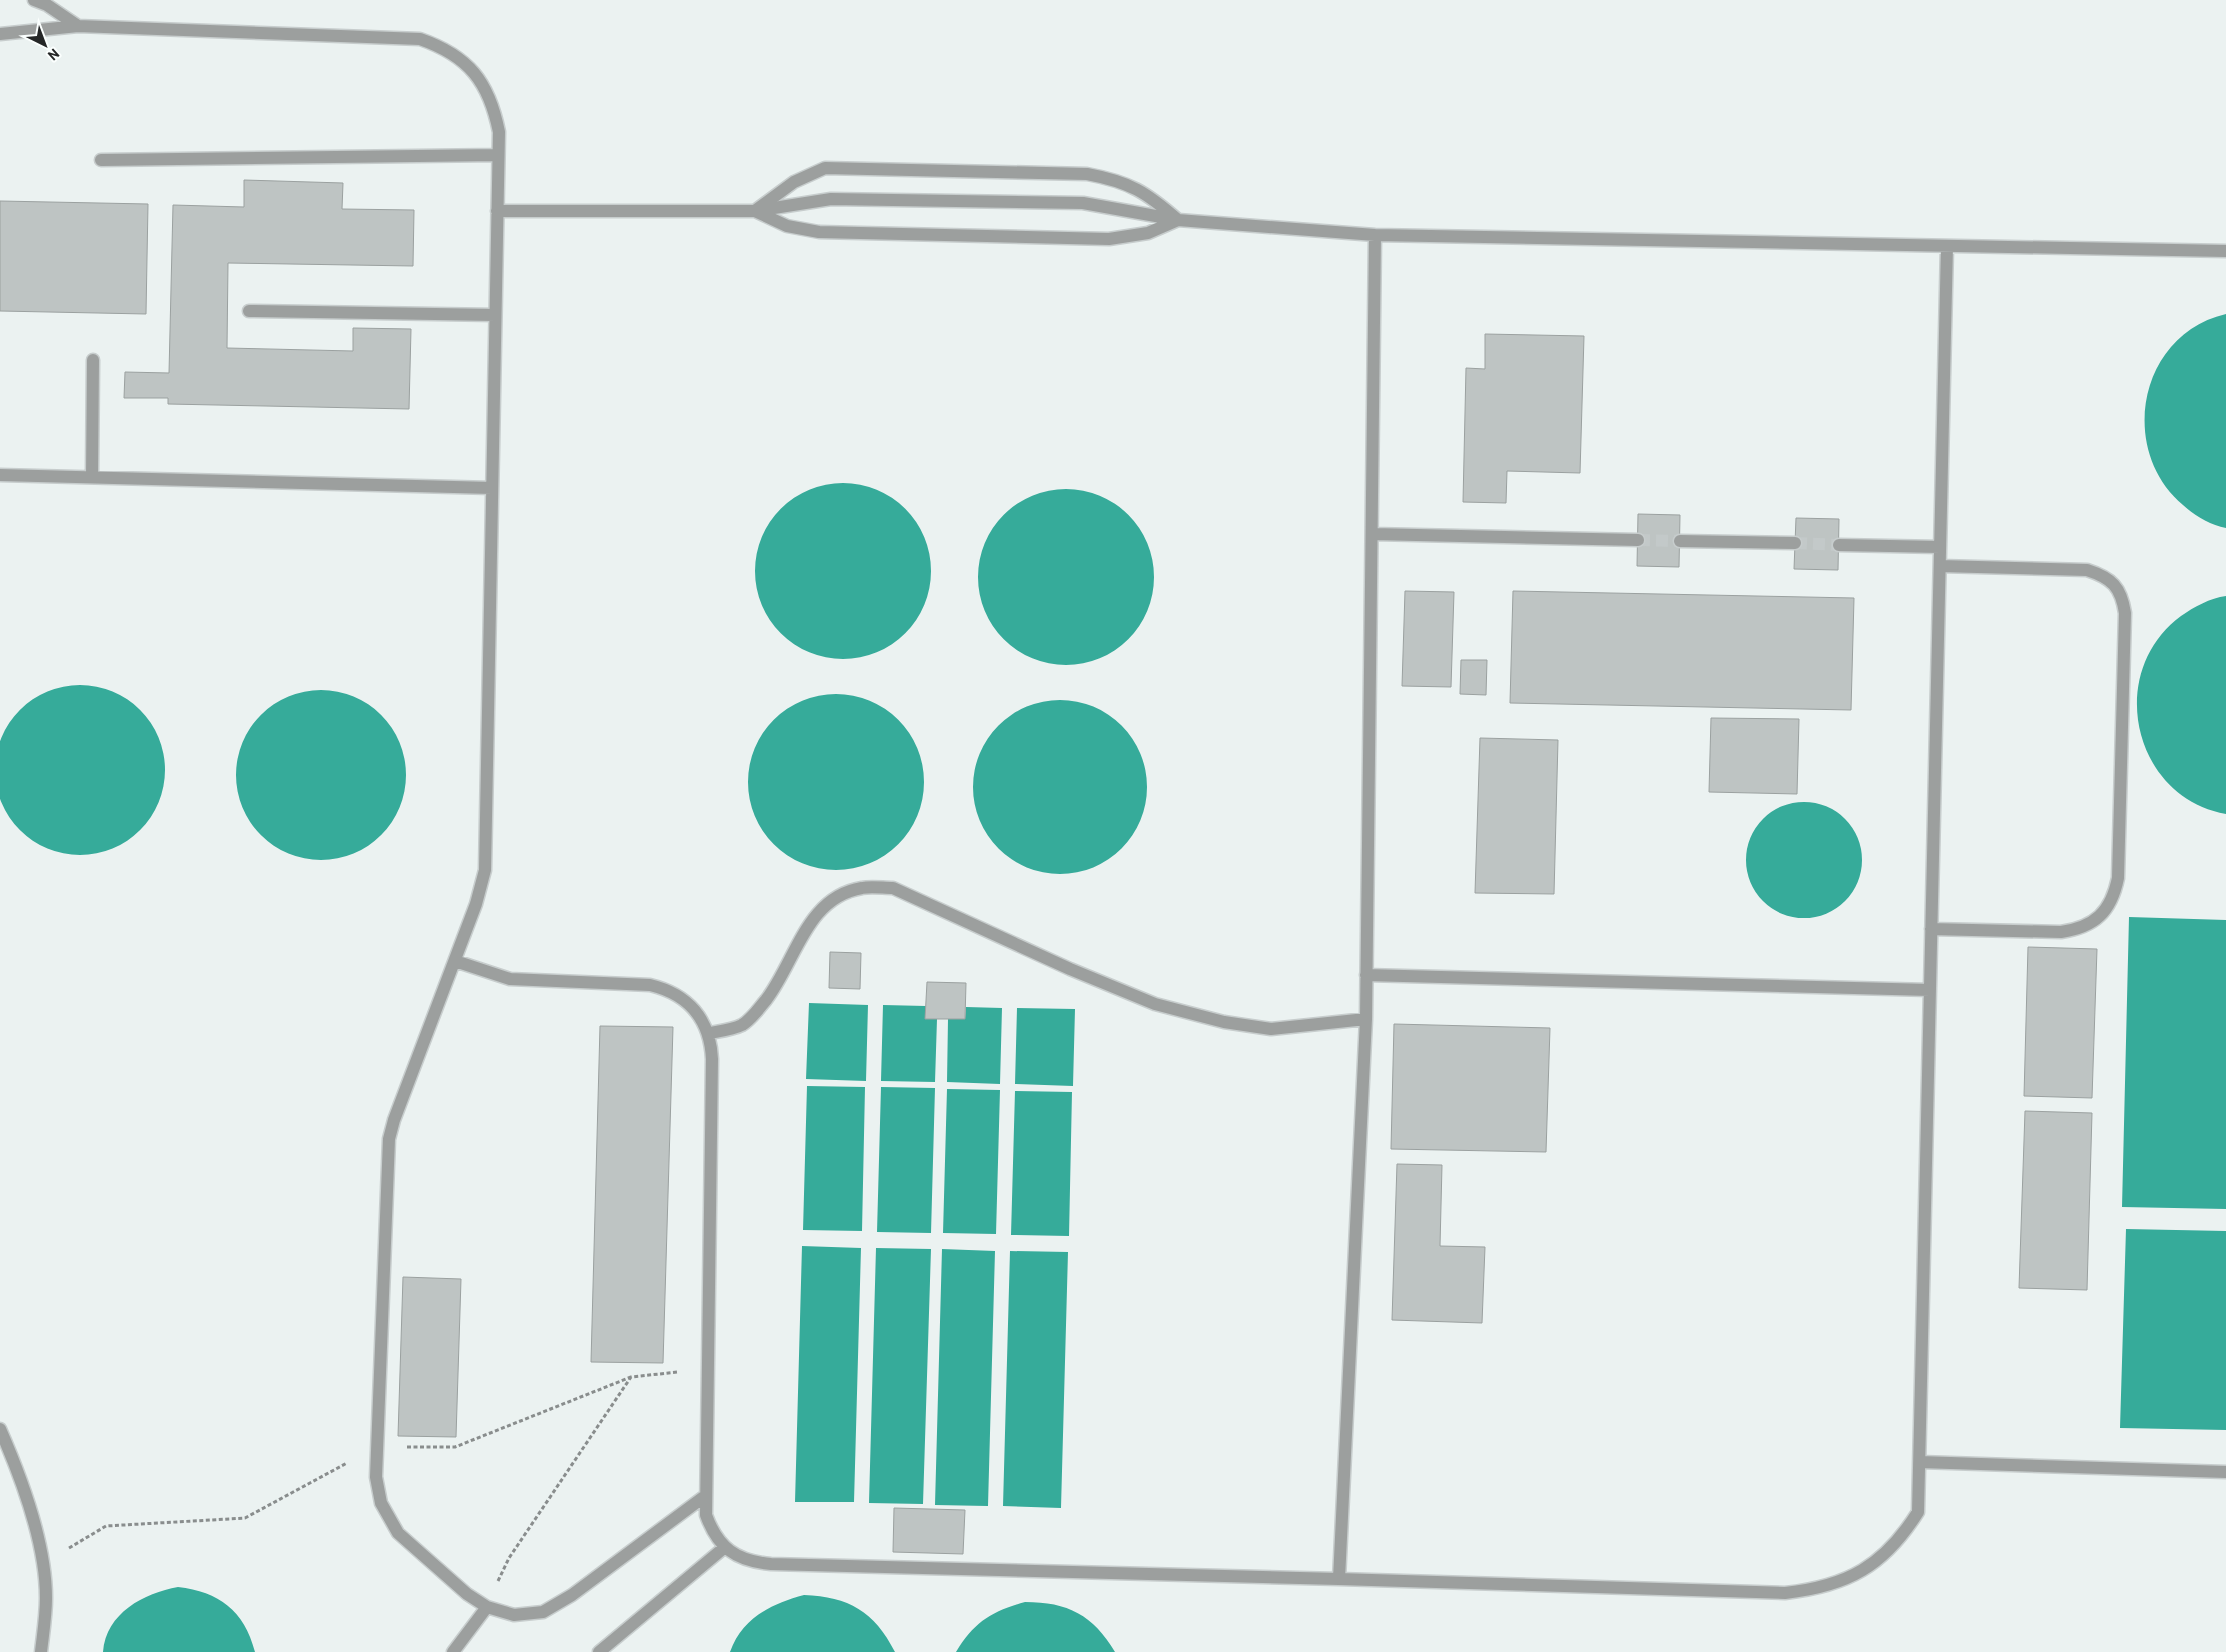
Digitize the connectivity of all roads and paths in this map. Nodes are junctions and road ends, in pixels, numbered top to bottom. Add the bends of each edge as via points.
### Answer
1 (34, 0) edge
2 (78, 26) junction
3 (0, 34) edge
4 (498, 155) junction
5 (101, 160) dead end
6 (497, 211) junction
7 (755, 211) junction
8 (1178, 220) junction
9 (1375, 235) junction
10 (1946, 246) junction
11 (2226, 251) edge
12 (249, 311) dead end
13 (496, 316) junction
14 (93, 360) dead end
15 (0, 475) edge
16 (92, 477) junction
17 (492, 488) junction
18 (1372, 534) junction
19 (1638, 540) tunnel mouth
20 (1680, 541) tunnel mouth
21 (1795, 543) tunnel mouth
22 (1839, 544) tunnel mouth
23 (1940, 547) junction
24 (1940, 566) junction
25 (1931, 928) junction
26 (455, 961) junction
27 (1366, 975) junction
28 (1930, 990) junction
29 (1366, 1019) junction
30 (709, 1033) junction
31 (707, 1369) junction
32 (631, 1377) junction
33 (0, 1429) edge
34 (377, 1447) junction
35 (1920, 1462) junction
36 (2226, 1472) edge
37 (705, 1496) junction
38 (725, 1547) junction
39 (43, 1564) junction
40 (1339, 1580) junction
41 (486, 1607) junction
42 (41, 1652) edge
43 (453, 1652) edge
44 (599, 1652) edge

1 - 2 lane
2 - 3 lane
2 - 4 lane via 420,39 458,57 486,88 499,132
4 - 5 lane
4 - 6 lane
6 - 7 lane
6 - 13 lane
7 - 8 lane via 831,199 1083,203
7 - 8 lane via 787,226 818,232 1109,239 1148,233
7 - 8 lane via 794,182 825,168 835,168 1087,174 1118,180 1147,195
8 - 9 lane
9 - 10 lane
9 - 18 lane
10 - 11 lane
10 - 23 lane
12 - 13 lane
13 - 17 lane
14 - 16 lane
15 - 16 lane
16 - 17 lane
17 - 26 lane via 484,870 476,904
18 - 19 lane
18 - 27 lane
20 - 21 lane
22 - 23 lane
23 - 24 lane
24 - 25 lane
24 - 25 lane via 2087,570 2104,575 2116,586 2123,599 2125,613 2118,878 2115,894 2107,909 2095,921 2079,929 2061,932
25 - 28 lane
26 - 30 lane via 510,979 650,985 667,989 695,1008
26 - 34 lane via 389,1140
27 - 28 lane
27 - 29 lane
28 - 35 lane
29 - 30 lane via 1270,1030 1224,1022 1155,1004 893,888 863,888 830,901 814,917 770,994 755,1013 738,1027
29 - 40 lane
30 - 31 lane via 712,1059
31 - 32 path
31 - 37 lane
32 - 34 path via 455,1447
32 - 41 path via 509,1558
33 - 39 lane via 21,1476
34 - 39 path via 245,1518 106,1526
34 - 41 lane via 376,1477 381,1503 398,1533
35 - 36 lane
35 - 40 lane via 1918,1512 1906,1532 1873,1564 1846,1580 1816,1590 1785,1593
37 - 38 lane via 706,1515 713,1533
37 - 41 lane via 572,1595 543,1612 514,1616
38 - 40 lane via 738,1557 771,1564
38 - 44 lane
39 - 42 lane via 46,1599
41 - 43 lane

